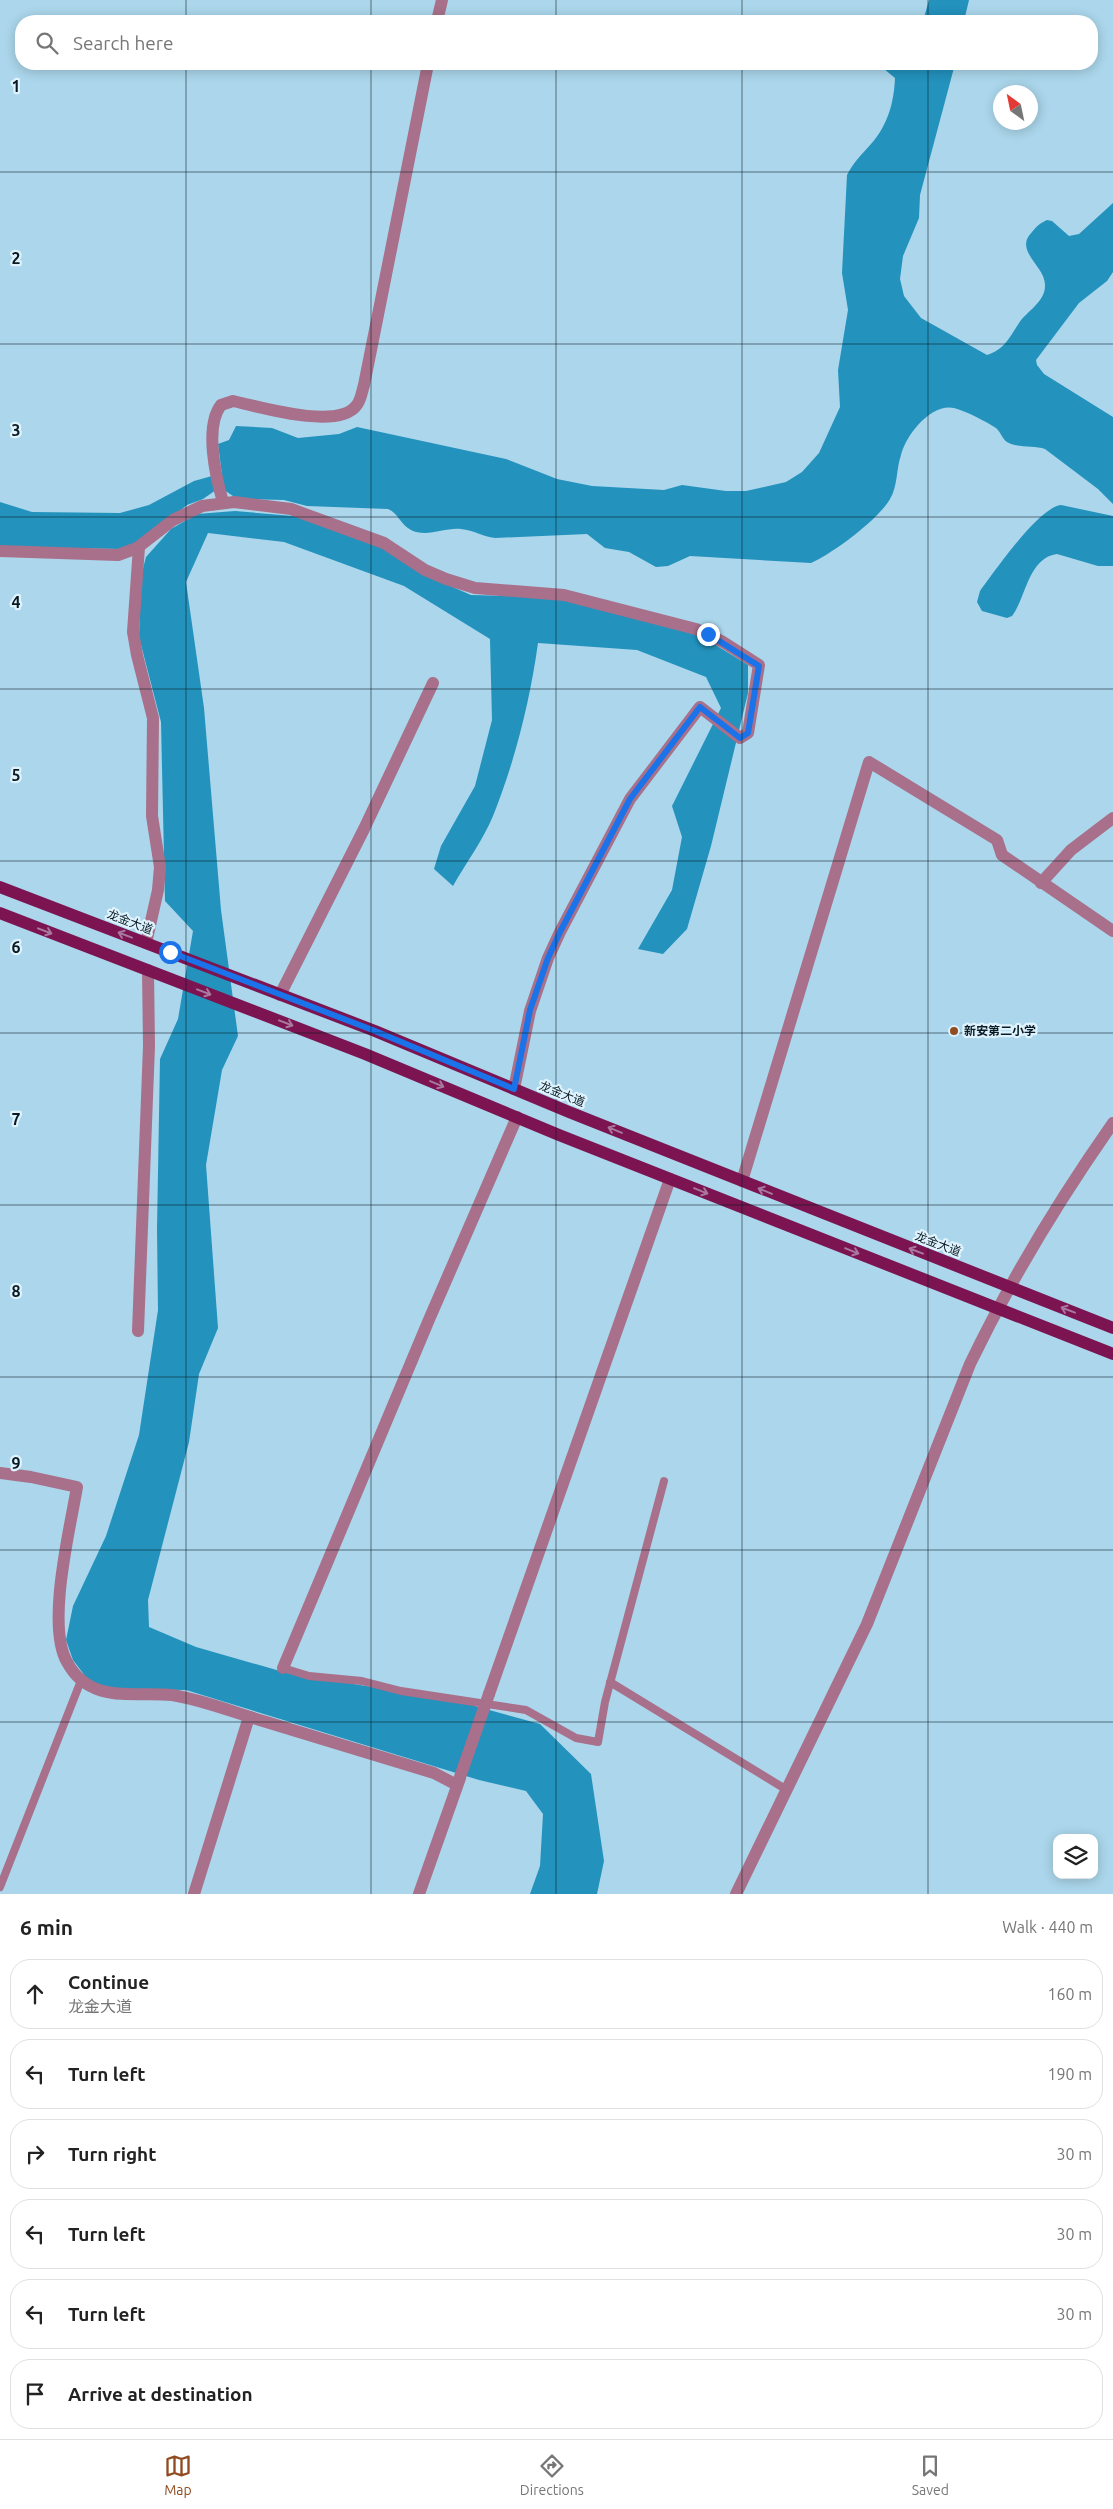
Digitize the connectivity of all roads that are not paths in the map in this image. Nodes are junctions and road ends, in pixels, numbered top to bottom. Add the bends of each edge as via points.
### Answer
1 (442, 0) edge
2 (438, 15) edge
3 (427, 70) edge
4 (224, 502) junction
5 (139, 547) junction
6 (0, 551) edge
7 (433, 683) dead end
8 (1113, 818) edge
9 (1041, 883) junction
10 (0, 887) edge
11 (0, 913) edge
12 (1113, 931) edge
13 (146, 943) junction
14 (148, 970) junction
15 (280, 995) junction
16 (514, 1089) junction
17 (517, 1117) junction
18 (1113, 1123) edge
19 (670, 1179) junction
20 (742, 1181) junction
21 (1009, 1287) junction
22 (997, 1309) junction
23 (1113, 1328) edge
24 (138, 1331) dead end
25 (1113, 1354) edge
26 (0, 1473) edge
27 (664, 1481) dead end
28 (283, 1668) joint
29 (82, 1678) junction
30 (610, 1682) junction
31 (249, 1717) junction
32 (459, 1780) junction
33 (787, 1790) junction
34 (0, 1887) edge
35 (194, 1894) edge
36 (419, 1894) edge
37 (736, 1894) edge

1 - 2 street
3 - 4 street via 358,405 344,415 321,416 233,401 222,405 216,414 212,452 214,473
4 - 5 street via 192,510 173,520
4 - 16 street via 291,508 308,513 384,542 435,575 476,588 548,592 696,629 759,666 748,733 740,738 700,707 630,799 548,958 530,1010
5 - 6 street via 118,555
5 - 13 street via 133,632 153,718 152,809 160,867
7 - 15 street
8 - 9 street via 1070,850
9 - 12 street
9 - 20 street via 1002,855 997,840 869,762
13 -> 10 main road, 龙金大道
11 -> 14 main road
13 - 15 main road, 龙金大道
14 -> 17 main road
14 - 24 street via 149,1046
15 - 16 main road, 龙金大道
20 -> 16 main road, 龙金大道
17 - 19 main road
17 - 28 street
18 - 21 street via 1058,1204
19 -> 22 main road
19 - 32 street, bridge
21 -> 20 main road, 龙金大道
21 - 22 street
23 -> 21 main road, 龙金大道
22 - 25 main road
22 - 33 street via 970,1364 866,1624
26 - 29 street via 31,1476 77,1487 58,1606 64,1657
27 - 30 lane
28 - 30 lane via 309,1676 362,1681 402,1691 526,1710 576,1738 598,1742
29 - 31 street via 108,1693 174,1695
29 - 34 lane
30 - 33 lane
31 - 32 street
31 - 35 street
32 - 36 street
33 - 37 street

